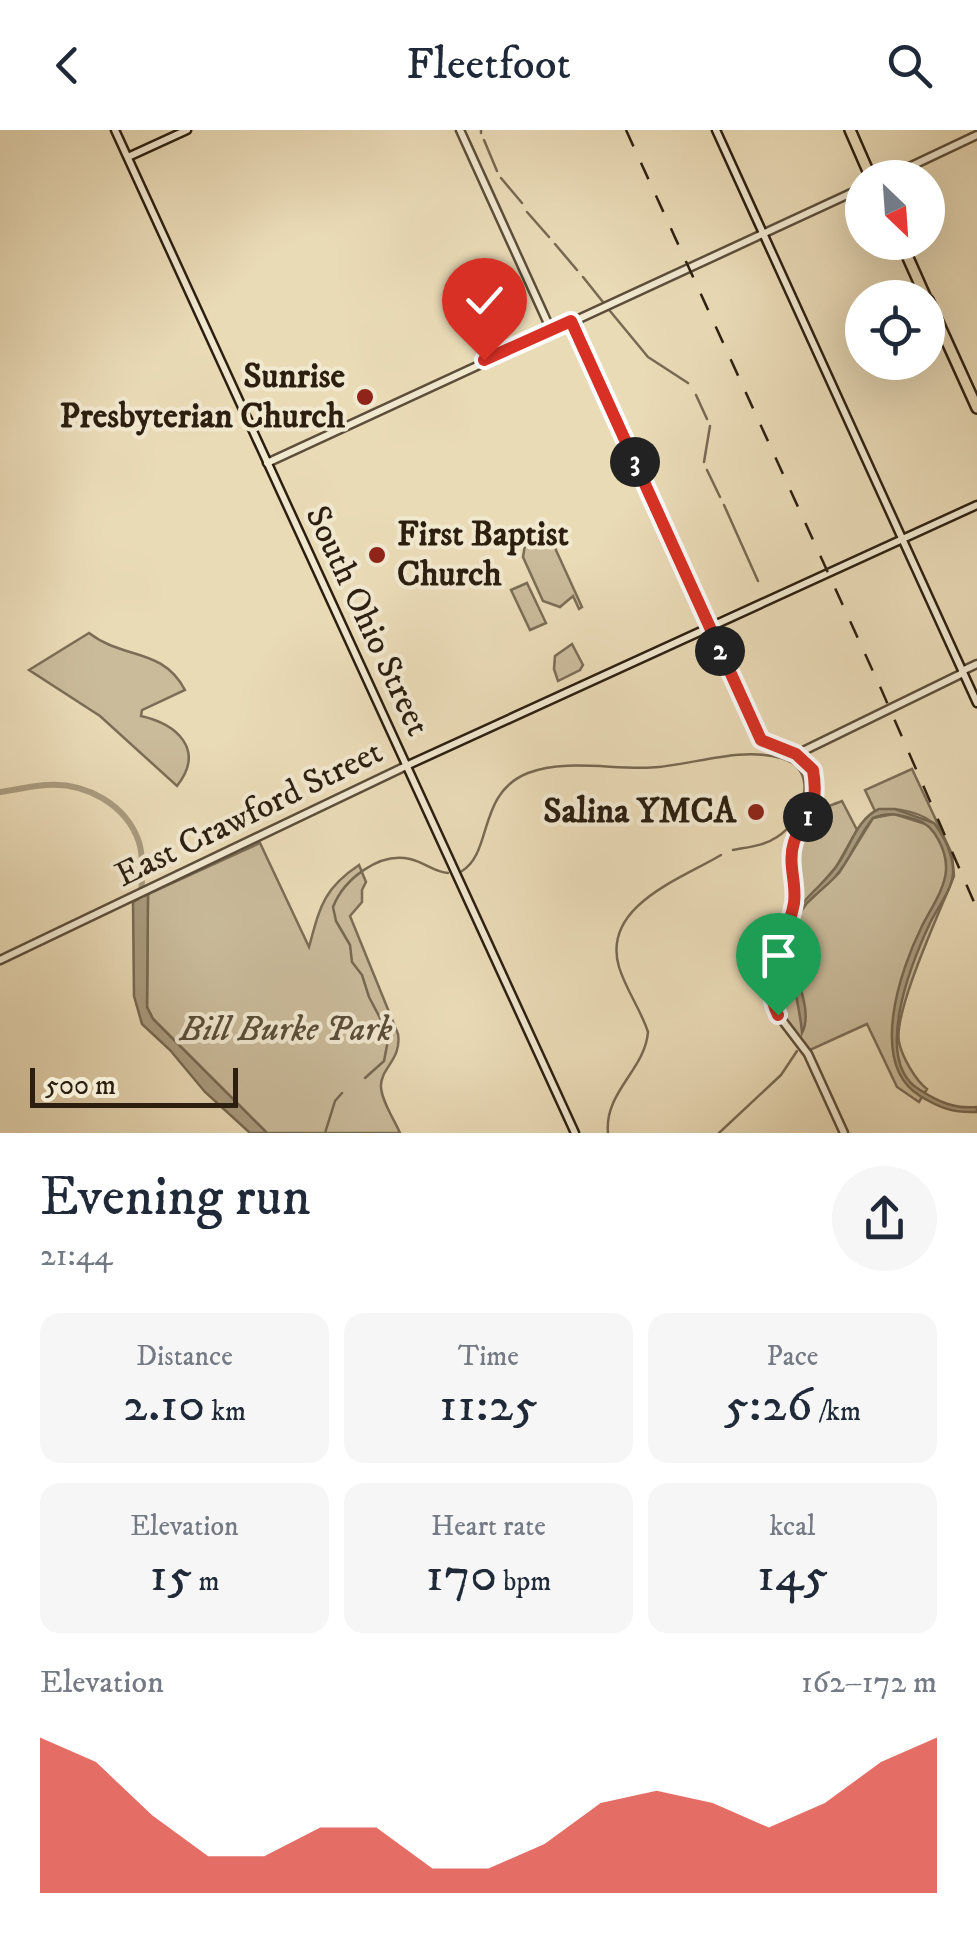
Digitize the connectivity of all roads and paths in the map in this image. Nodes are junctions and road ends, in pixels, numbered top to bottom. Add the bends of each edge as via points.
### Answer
1 (115, 130) edge
2 (188, 130) edge
3 (460, 130) edge
4 (716, 130) edge
5 (850, 130) edge
6 (977, 135) edge
7 (128, 157) junction
8 (864, 160) edge
9 (924, 160) edge
10 (845, 196) edge
11 (763, 234) junction
12 (571, 321) junction
13 (551, 330) junction
14 (945, 338) edge
15 (977, 408) edge
16 (267, 462) junction
17 (977, 505) edge
18 (902, 539) junction
19 (710, 628) junction
20 (977, 664) edge
21 (963, 672) junction
22 (977, 703) edge
23 (810, 748) junction
24 (796, 754) junction
25 (406, 766) junction
26 (813, 770) junction
27 (0, 960) edge
28 (575, 1133) edge
29 (844, 1133) edge

1 - 7 street, South Ohio Street
2 - 7 street
3 - 13 street
4 - 11 street
5 - 8 main road
6 - 9 street
7 - 16 street, South Ohio Street
10 - 11 street
11 - 12 street
11 - 18 street
12 - 13 street
12 - 19 street
13 - 16 street
14 - 15 main road
16 - 25 street, South Ohio Street
17 - 18 street, East Crawford Street
18 - 19 street, East Crawford Street
18 - 21 street
19 - 24 street via 761,740
19 - 25 street, East Crawford Street
20 - 21 street
21 - 22 street
21 - 23 street
23 - 24 street
23 - 26 street
24 - 26 street
25 - 27 street, East Crawford Street
25 - 28 street, South Ohio Street
26 - 29 street via 816,798 795,838 794,904 772,973 774,1007 808,1054

